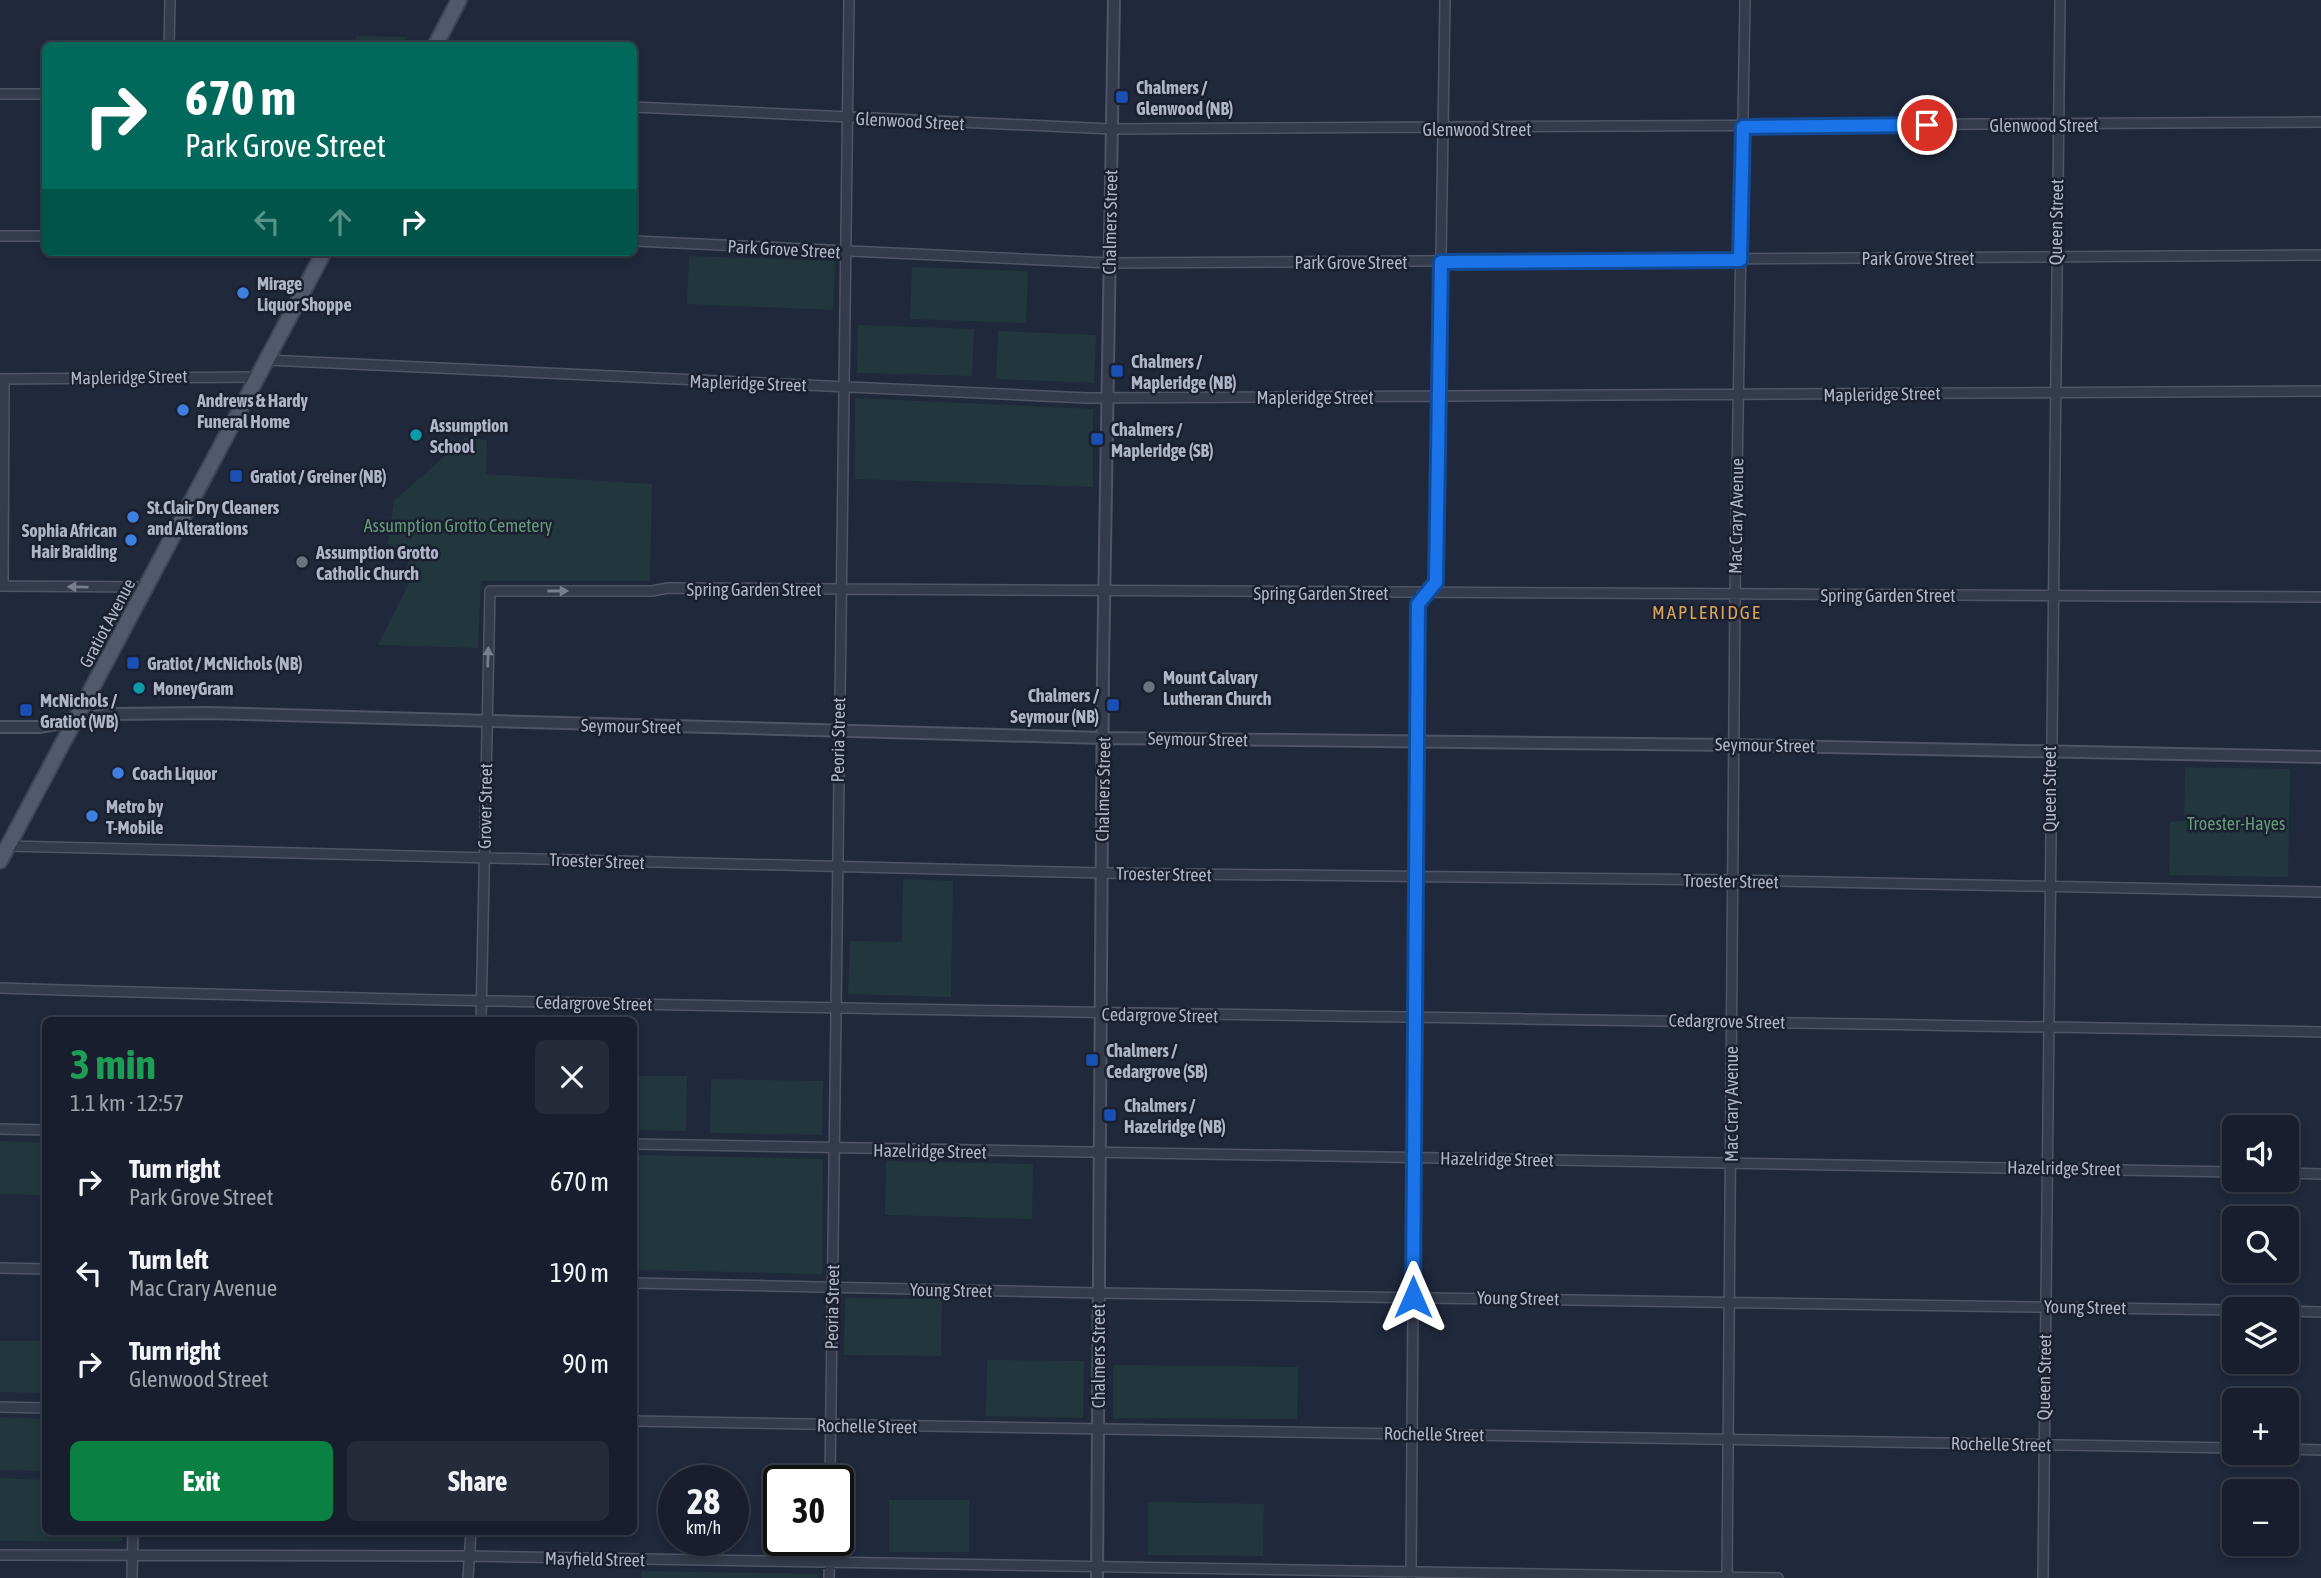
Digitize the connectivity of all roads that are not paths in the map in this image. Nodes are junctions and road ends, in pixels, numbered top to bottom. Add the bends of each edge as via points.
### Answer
1 (170, 0) edge
2 (459, 0) edge
3 (849, 0) edge
4 (1114, 0) edge
5 (1445, 0) edge
6 (1745, 0) edge
7 (2060, 0) edge
8 (169, 42) edge
9 (437, 42) edge
10 (0, 94) edge
11 (42, 94) edge
12 (637, 107) edge
13 (847, 118) junction
14 (2321, 122) edge
15 (2058, 124) junction
16 (1743, 127) junction
17 (1112, 129) junction
18 (1443, 129) junction
19 (0, 236) edge
20 (42, 236) edge
21 (637, 241) edge
22 (845, 251) junction
23 (322, 256) edge
24 (2321, 256) edge
25 (2056, 257) junction
26 (1740, 260) junction
27 (1441, 262) junction
28 (1110, 263) junction
29 (267, 359) junction
30 (258, 377) junction
31 (2, 379) edge
32 (842, 387) junction
33 (2321, 391) edge
34 (2053, 393) junction
35 (1738, 396) junction
36 (1439, 397) junction
37 (1107, 398) junction
38 (1, 586) edge
39 (147, 587) junction
40 (839, 590) junction
41 (490, 591) joint
42 (1104, 591) junction
43 (1427, 593) junction
44 (1735, 594) junction
45 (2051, 596) junction
46 (2321, 597) edge
47 (76, 721) junction
48 (486, 722) junction
49 (0, 727) edge
50 (838, 731) junction
51 (1103, 738) junction
52 (1417, 741) junction
53 (1734, 745) junction
54 (2049, 751) junction
55 (2321, 757) edge
56 (8, 846) junction
57 (484, 858) junction
58 (0, 861) edge
59 (836, 867) junction
60 (1102, 873) junction
61 (1416, 877) junction
62 (1733, 880) junction
63 (2048, 887) junction
64 (2321, 892) edge
65 (0, 988) edge
66 (481, 1000) junction
67 (835, 1008) junction
68 (1101, 1014) junction
69 (481, 1017) edge
70 (1415, 1018) junction
71 (1732, 1021) junction
72 (2047, 1027) junction
73 (2321, 1032) edge
74 (0, 1129) edge
75 (42, 1130) edge
76 (637, 1144) edge
77 (834, 1149) junction
78 (1100, 1155) junction
79 (1414, 1159) junction
80 (1731, 1161) junction
81 (2046, 1168) junction
82 (2222, 1172) edge
83 (2299, 1173) edge
84 (2321, 1174) edge
85 (0, 1268) edge
86 (42, 1269) edge
87 (637, 1283) edge
88 (832, 1287) junction
89 (1099, 1293) junction
90 (1413, 1297) junction
91 (1730, 1301) junction
92 (2045, 1307) junction
93 (2222, 1310) edge
94 (2299, 1311) edge
95 (2321, 1312) edge
96 (0, 1407) edge
97 (42, 1408) edge
98 (637, 1421) edge
99 (831, 1426) junction
100 (1097, 1431) junction
101 (1412, 1434) junction
102 (1729, 1439) junction
103 (2044, 1445) junction
104 (2222, 1448) edge
105 (2299, 1449) edge
106 (2321, 1450) edge
107 (830, 1465) edge
108 (133, 1535) edge
109 (471, 1535) edge
110 (0, 1555) edge
111 (133, 1555) junction
112 (469, 1556) junction
113 (830, 1556) edge
114 (830, 1564) junction
115 (1097, 1572) edge
116 (1411, 1575) edge
117 (1727, 1577) edge
118 (132, 1578) edge
119 (468, 1578) edge
120 (830, 1578) edge
121 (1778, 1578) edge
122 (2043, 1578) edge

1 - 8 street
2 - 9 main road
3 - 13 street, Peoria Street
4 - 17 street, Chalmers Street
5 - 18 street
6 - 16 street, Mac Crary Avenue
7 - 15 street, Queen Street
10 - 11 street
12 - 13 street, Glenwood Street
13 - 17 street, Glenwood Street
13 - 22 street, Peoria Street
14 - 15 street, Glenwood Street
15 - 16 street, Glenwood Street
15 - 25 street, Queen Street
16 - 18 street, Glenwood Street
16 - 26 street, Mac Crary Avenue
17 - 18 street, Glenwood Street
17 - 28 street, Chalmers Street
18 - 27 street
19 - 20 street
21 - 22 street, Park Grove Street
22 - 28 street, Park Grove Street
22 - 32 street, Peoria Street
23 - 29 main road, Gratiot Avenue
24 - 25 street, Park Grove Street
25 - 26 street, Park Grove Street
25 - 34 street, Queen Street
26 - 27 street, Park Grove Street
26 - 35 street, Mac Crary Avenue
27 - 28 street, Park Grove Street
27 - 36 street
28 - 37 street, Chalmers Street
29 - 30 main road, Gratiot Avenue
29 - 32 street, Mapleridge Street
30 - 31 street, Mapleridge Street
30 - 39 main road, Gratiot Avenue
31 - 38 street
32 - 37 street, Mapleridge Street
32 - 40 street, Peoria Street
33 - 34 street, Mapleridge Street
34 - 35 street, Mapleridge Street
34 - 45 street, Queen Street
35 - 36 street, Mapleridge Street
35 - 44 street, Mac Crary Avenue
36 - 37 street, Mapleridge Street
36 - 43 street via 1436,582
37 - 42 street, Chalmers Street
39 -> 38 street
39 - 47 main road, Gratiot Avenue
41 -> 40 street, Spring Garden Street
40 - 42 street, Spring Garden Street
40 - 50 street, Peoria Street
48 -> 41 street, Grover Street
42 - 43 street, Spring Garden Street
42 - 51 street, Chalmers Street
43 - 44 street, Spring Garden Street
43 - 52 street via 1418,604
44 - 45 street, Spring Garden Street
44 - 53 street, Mac Crary Avenue
45 - 46 street, Spring Garden Street
45 - 54 street, Queen Street
47 - 48 street, Seymour Street via 112,714 208,713
47 - 49 street, Seymour Street
47 - 56 main road, Gratiot Avenue
48 - 50 street, Seymour Street
48 - 57 street, Grover Street
50 - 51 street, Seymour Street
50 - 59 street, Peoria Street
51 - 52 street, Seymour Street
51 - 60 street, Chalmers Street
52 - 53 street, Seymour Street
52 - 61 street
53 - 54 street, Seymour Street
53 - 62 street, Mac Crary Avenue
54 - 55 street, Seymour Street
54 - 63 street, Queen Street
56 - 57 street, Troester Street
56 - 58 main road, Gratiot Avenue
57 - 59 street, Troester Street
57 - 66 street, Grover Street
59 - 60 street, Troester Street
59 - 67 street, Peoria Street
60 - 61 street, Troester Street
60 - 68 street, Chalmers Street
61 - 62 street, Troester Street
61 - 70 street
62 - 63 street, Troester Street
62 - 71 street, Mac Crary Avenue
63 - 64 street, Troester Street
63 - 72 street, Queen Street
65 - 66 street, Cedargrove Street
66 - 67 street, Cedargrove Street
66 - 69 street, Grover Street
67 - 68 street, Cedargrove Street
67 - 77 street, Peoria Street
68 - 70 street, Cedargrove Street
68 - 78 street, Chalmers Street
70 - 71 street, Cedargrove Street
70 - 79 street
71 - 72 street, Cedargrove Street
71 - 80 street, Mac Crary Avenue
72 - 73 street, Cedargrove Street
72 - 81 street, Queen Street
74 - 75 street
76 - 77 street, Hazelridge Street
77 - 78 street, Hazelridge Street
77 - 88 street, Peoria Street
78 - 79 street, Hazelridge Street
78 - 89 street, Chalmers Street
79 - 80 street, Hazelridge Street
79 - 90 street
80 - 81 street, Hazelridge Street
80 - 91 street, Mac Crary Avenue
81 - 82 street, Hazelridge Street
81 - 92 street, Queen Street
83 - 84 street
85 - 86 street
87 - 88 street, Young Street
88 - 89 street, Young Street
88 - 99 street, Peoria Street
89 - 90 street, Young Street
89 - 100 street, Chalmers Street
90 - 91 street, Young Street
90 - 101 street
91 - 92 street, Young Street
91 - 102 street, Mac Crary Avenue
92 - 93 street, Young Street
92 - 103 street, Queen Street
94 - 95 street
96 - 97 street
98 - 99 street, Rochelle Street
99 - 100 street, Rochelle Street
99 - 107 street, Peoria Street
100 - 101 street, Rochelle Street
100 - 115 street, Chalmers Street
101 - 102 street, Rochelle Street
101 - 116 street
102 - 103 street, Rochelle Street
102 - 117 street, Mac Crary Avenue
103 - 104 street, Rochelle Street
103 - 122 street, Queen Street
105 - 106 street
108 - 111 street
109 - 112 street
110 - 111 street, Mayfield Street
111 - 112 street, Mayfield Street
111 - 118 street
112 - 114 street, Mayfield Street
112 - 119 street
113 - 114 street
114 - 115 street, Mayfield Street
114 - 120 street
115 - 116 street, Mayfield Street
116 - 117 street, Mayfield Street
117 - 121 street, Mayfield Street

